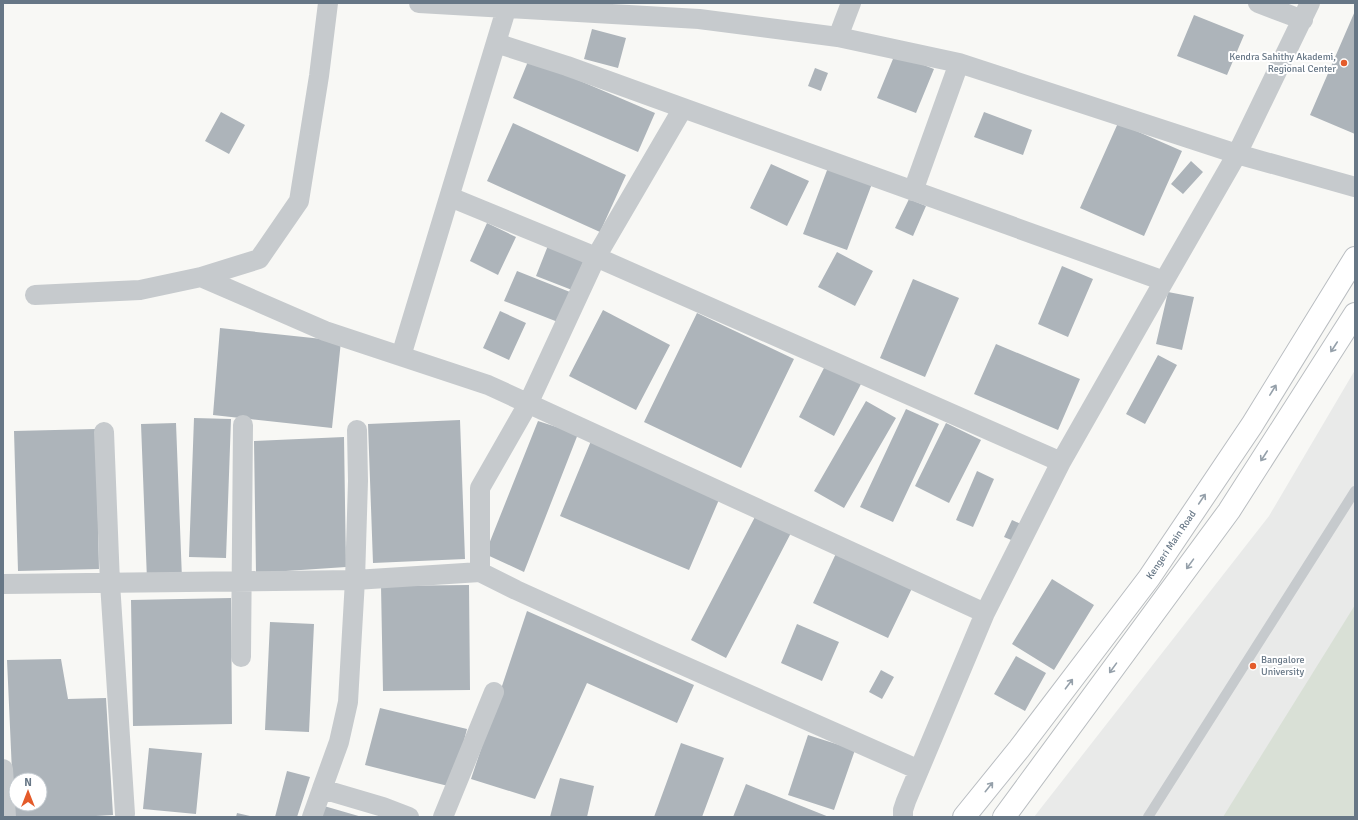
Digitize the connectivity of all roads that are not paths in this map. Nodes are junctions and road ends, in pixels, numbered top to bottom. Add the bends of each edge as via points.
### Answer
1 (328, 3) edge
2 (419, 3) edge
3 (851, 3) edge
4 (1258, 3) edge
5 (507, 6) edge
6 (1307, 11) edge
7 (838, 37) junction
8 (496, 43) junction
9 (959, 63) junction
10 (683, 108) junction
11 (1237, 154) junction
12 (1355, 187) edge
13 (913, 191) junction
14 (450, 197) junction
15 (596, 257) junction
16 (1355, 258) edge
17 (201, 277) junction
18 (1164, 281) junction
19 (35, 295) dead end
20 (1355, 314) edge
21 (402, 356) junction
22 (528, 404) junction
23 (243, 425) dead end
24 (357, 430) dead end
25 (104, 432) dead end
26 (1061, 462) junction
27 (1355, 491) edge
28 (480, 572) junction
29 (355, 580) junction
30 (241, 582) junction
31 (110, 583) junction
32 (3, 584) edge
33 (985, 613) junction
34 (240, 657) dead end
35 (494, 692) dead end
36 (3, 769) edge
37 (919, 770) junction
38 (322, 789) junction
39 (125, 814) dead end
40 (6, 817) edge
41 (312, 817) edge
42 (409, 817) edge
43 (443, 817) edge
44 (903, 817) edge
45 (964, 817) edge
46 (1004, 817) edge
47 (1148, 817) edge

1 - 17 street via 299,201 259,259
2 - 5 street
3 - 7 street
4 - 6 street
5 - 7 street via 698,19
5 - 8 street
6 - 11 street
7 - 9 street
8 - 10 street
8 - 14 street
9 - 11 street
9 - 13 street
10 - 13 street
10 - 15 street
11 - 12 street
11 - 18 street
13 - 18 street
14 - 15 street
14 - 21 street
15 - 22 street
15 - 26 street
45 -> 16 main road, Kengeri Main Road via 1149,578 1252,425
17 - 19 street via 140,290
17 - 21 street via 325,331
18 - 26 street
20 -> 46 main road via 1229,511
21 - 22 street via 488,385
22 - 28 street via 480,488
22 - 33 street
23 - 30 street
24 - 29 street
25 - 31 street
26 - 33 street
27 - 47 lane
28 - 29 street
28 - 37 street
29 - 30 street
29 - 38 street via 348,702 339,742
30 - 31 street
30 - 34 street
31 - 32 street
31 - 39 street
33 - 37 street
35 - 43 street
36 - 40 street
37 - 44 street via 903,810
38 - 41 street
38 - 42 street

